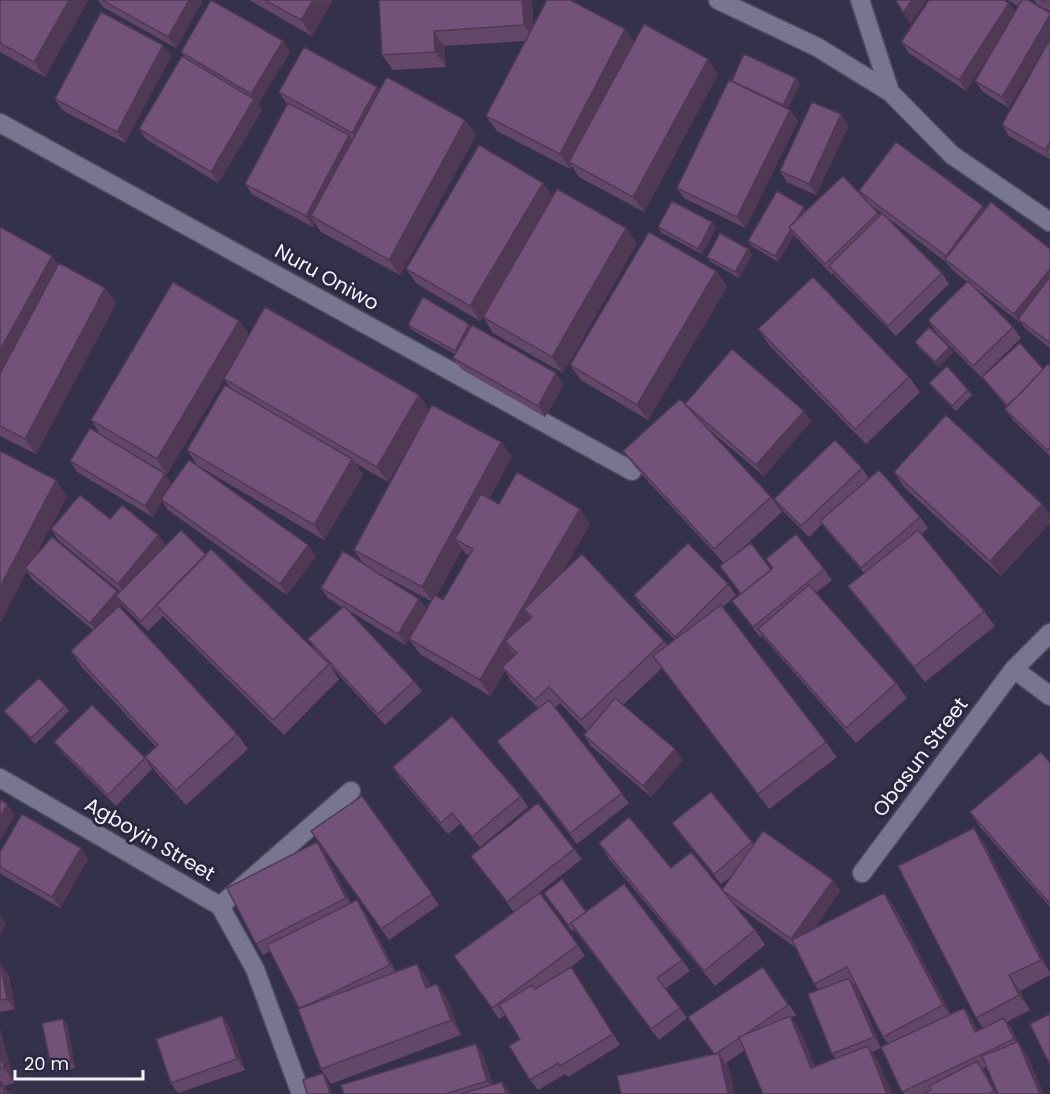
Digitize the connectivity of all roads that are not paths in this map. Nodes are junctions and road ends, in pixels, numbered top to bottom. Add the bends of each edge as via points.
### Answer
1 (718, 0) edge
2 (860, 0) edge
3 (891, 92) junction
4 (0, 123) edge
5 (1050, 222) edge
6 (632, 471) edge
7 (1050, 633) edge
8 (1014, 669) junction
9 (1050, 696) edge
10 (0, 778) edge
11 (351, 791) dead end
12 (862, 873) dead end
13 (220, 906) junction
14 (301, 1094) edge

1 - 3 street via 817,47
2 - 3 street
3 - 5 street via 952,155
4 - 6 street, Nuru Oniwo
7 - 8 street, Obasun Street
8 - 9 street
8 - 12 street, Obasun Street
10 - 13 street, Agboyin Street
11 - 13 street, Agboyin Street
13 - 14 street via 255,969

